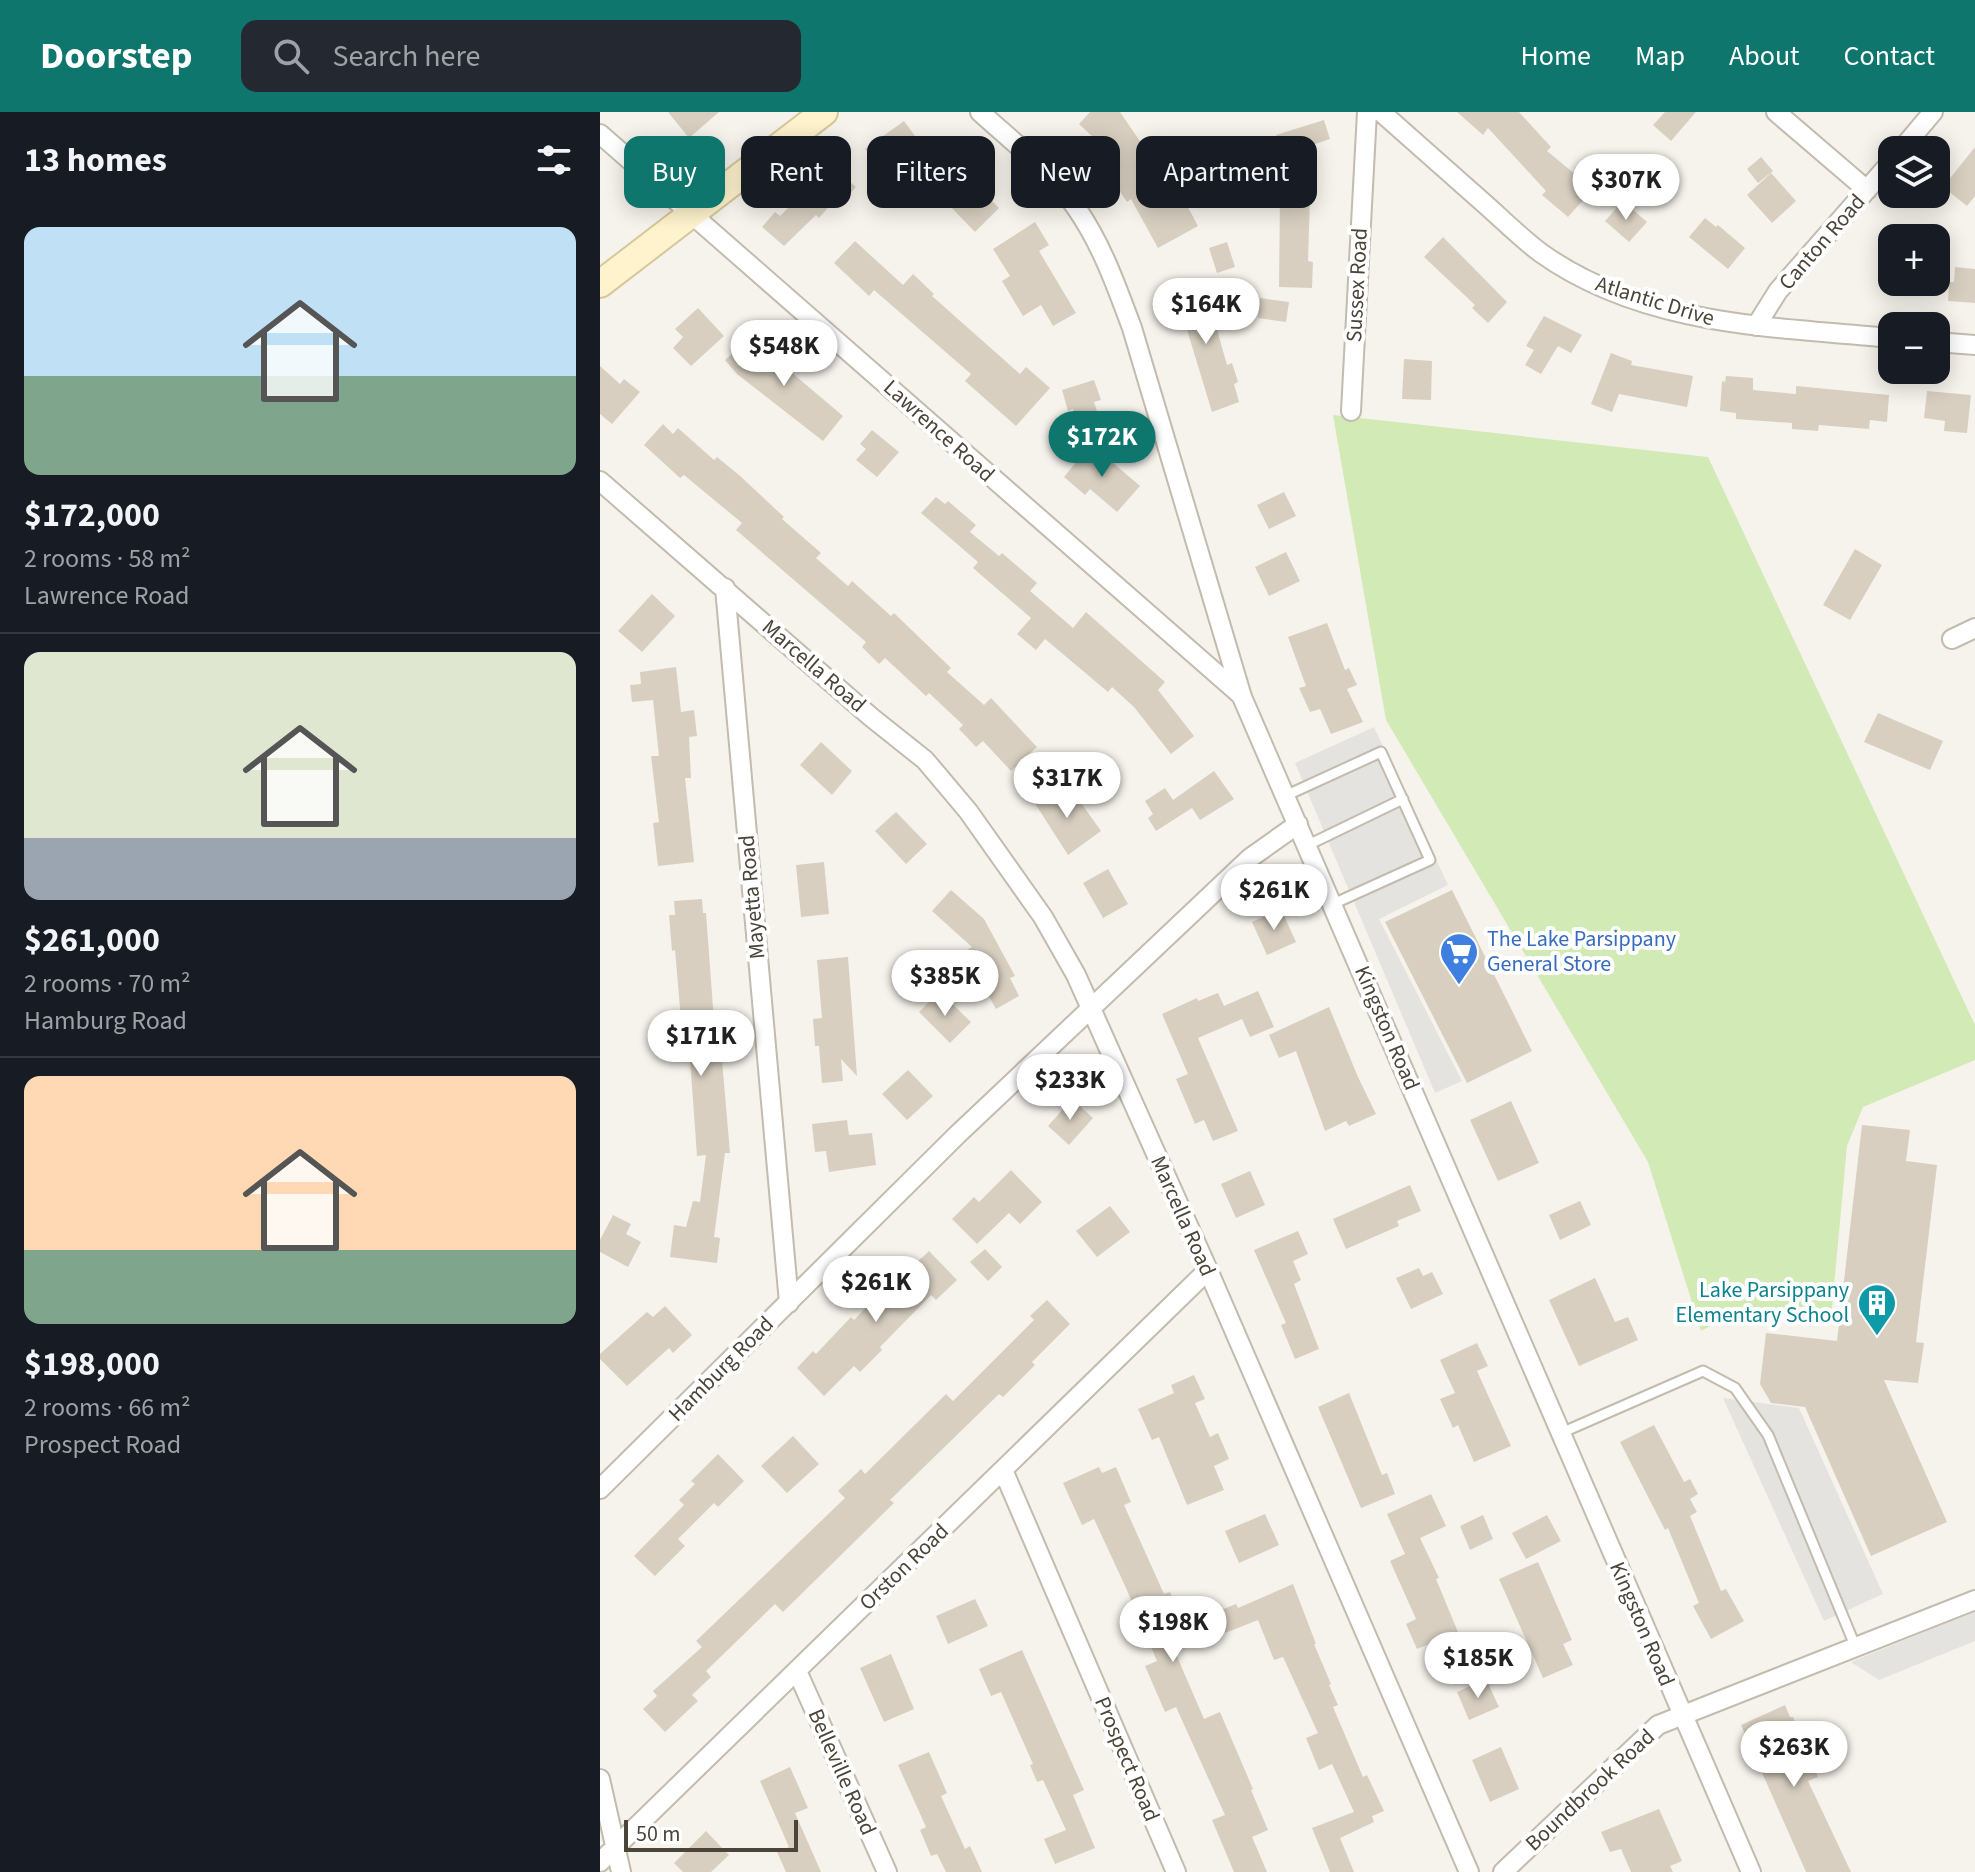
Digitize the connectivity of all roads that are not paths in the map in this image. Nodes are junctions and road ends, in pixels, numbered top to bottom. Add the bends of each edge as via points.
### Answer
1 (824, 112) edge
2 (980, 112) edge
3 (1367, 112) edge
4 (1381, 112) edge
5 (1776, 112) edge
6 (1933, 112) edge
7 (600, 134) edge
8 (1913, 136) edge
9 (1878, 177) edge
10 (1867, 190) junction
11 (691, 213) junction
12 (600, 284) edge
13 (1756, 326) junction
14 (1878, 337) edge
15 (1950, 343) edge
16 (1975, 345) edge
17 (1351, 411) dead end
18 (600, 481) edge
19 (725, 588) junction
20 (1975, 628) edge
21 (1952, 639) dead end
22 (1242, 697) junction
23 (1285, 796) junction
24 (1403, 799) junction
25 (1298, 824) junction
26 (1308, 845) junction
27 (1333, 904) junction
28 (1091, 1010) junction
29 (1208, 1270) junction
30 (789, 1303) junction
31 (1561, 1433) junction
32 (1003, 1470) junction
33 (600, 1489) edge
34 (1975, 1600) edge
35 (1856, 1648) junction
36 (797, 1671) junction
37 (1682, 1716) junction
38 (600, 1779) edge
39 (614, 1848) junction
40 (600, 1862) edge
41 (621, 1872) edge
42 (887, 1872) edge
43 (1176, 1872) edge
44 (1469, 1872) edge
45 (1503, 1872) edge
46 (1751, 1872) edge

1 - 11 street
2 - 22 street, Kingston Road via 1077,209 1114,281
3 - 17 street, Sussex Road
4 - 13 street, Atlantic Drive via 1540,252 1580,277 1687,314
5 - 10 street
6 - 8 street
7 - 11 street, Lawrence Road
9 - 10 street, Canton Road
10 - 13 street, Canton Road via 1778,291
11 - 12 street
11 - 22 street, Lawrence Road
13 - 14 street, Atlantic Drive
15 - 16 street
18 - 19 street, Marcella Road
19 - 28 street, Marcella Road via 925,760 1043,917
19 - 30 street, Mayetta Road
20 - 21 street
22 - 23 street, Kingston Road
23 - 24 lane via 1381,752
23 - 25 street, Kingston Road
24 - 26 lane
24 - 27 lane via 1430,860
25 - 26 street, Kingston Road
25 - 28 street, Hamburg Road via 1250,858
26 - 27 street, Kingston Road
27 - 31 street, Kingston Road
28 - 29 street, Marcella Road
28 - 30 street, Hamburg Road
29 - 32 street, Orston Road
29 - 44 street, Marcella Road
30 - 33 street, Hamburg Road
31 - 35 lane via 1703,1371 1735,1388 1768,1435
31 - 37 street, Kingston Road
32 - 36 street, Orston Road
32 - 43 street, Prospect Road
34 - 35 street, Boundbrook Road
35 - 37 street, Boundbrook Road
36 - 39 street, Orston Road
36 - 42 street, Belleville Road
37 - 45 street, Boundbrook Road via 1658,1725
37 - 46 street, Kingston Road
38 - 39 street
39 - 40 street, Orston Road
39 - 41 street

